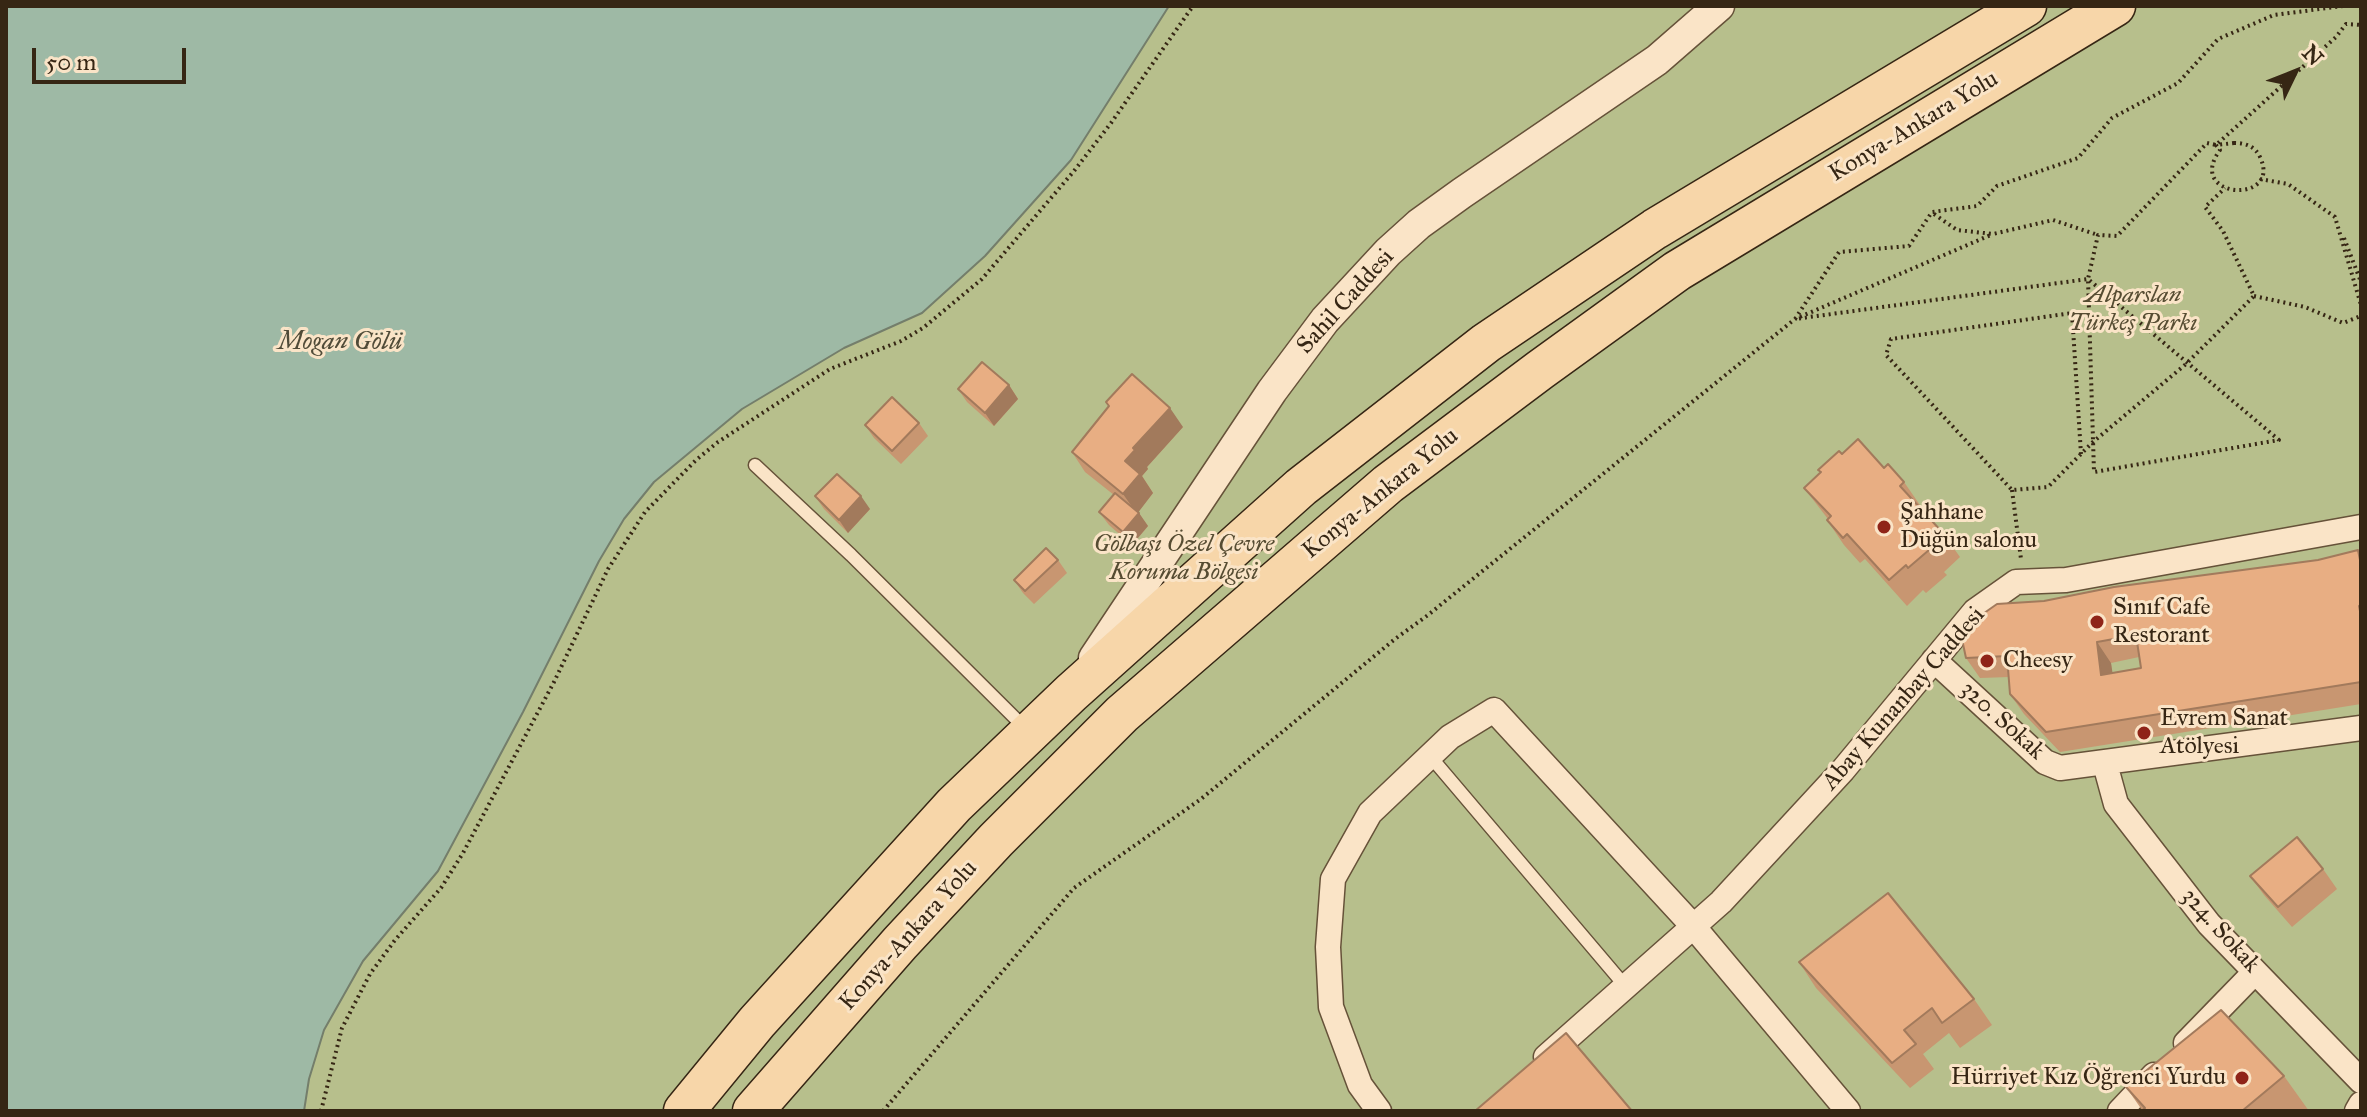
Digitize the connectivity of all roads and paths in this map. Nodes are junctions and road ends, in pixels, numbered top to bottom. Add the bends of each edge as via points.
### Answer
1 (1193, 6) edge
2 (1719, 6) edge
3 (2026, 6) edge
4 (2115, 6) edge
5 (2343, 6) edge
6 (2361, 25) edge
7 (2216, 145) junction
8 (2260, 179) junction
9 (2225, 188) junction
10 (1932, 212) junction
11 (2335, 217) junction
12 (1993, 234) junction
13 (2098, 235) junction
14 (2088, 279) junction
15 (2361, 282) edge
16 (2254, 296) junction
17 (2361, 305) edge
18 (2361, 316) edge
19 (1795, 319) junction
20 (2186, 364) junction
21 (2093, 442) junction
22 (2081, 454) junction
23 (755, 465) dead end
24 (2012, 490) junction
25 (2361, 527) edge
26 (2023, 582) junction
27 (1934, 660) junction
28 (1071, 693) junction
29 (2361, 728) edge
30 (1030, 732) junction
31 (1430, 756) junction
32 (2105, 764) junction
33 (1693, 926) junction
34 (2255, 972) junction
35 (1626, 987) junction
36 (1532, 1070) edge
37 (2361, 1081) edge
38 (2361, 1104) edge
39 (321, 1111) edge
40 (684, 1111) edge
41 (753, 1111) edge
42 (883, 1111) edge
43 (1379, 1111) edge
44 (1848, 1111) edge
45 (2120, 1111) edge
46 (2357, 1111) edge

1 - 39 path via 1074,171 982,279 923,328 830,369 718,442 645,512 608,569 463,853 370,974 342,1028
2 - 28 street, Sahil Caddesi via 1657,60 1419,224 1356,286 1272,391
3 - 28 highway via 1655,229 1486,343 1301,487
4 - 41 highway, Konya-Ankara Yolu via 1677,271 1388,484 1122,714 996,840
5 - 10 path via 2274,15 2218,39 2178,83 2112,118 2078,158 1997,186 1977,206
6 - 7 path via 2346,24
7 - 8 path via 2242,143 2256,150 2263,164
7 - 9 path via 2220,150 2213,170
7 - 13 path via 2207,143 2117,236
8 - 9 path via 2241,192
8 - 11 path via 2288,184
9 - 16 path via 2205,207 2223,231
10 - 12 path via 1957,230
10 - 19 path via 1909,246 1839,252
11 - 15 path
11 - 17 path
12 - 13 path via 2053,220
12 - 19 path
13 - 14 path
14 - 19 path
14 - 20 path
14 - 21 path
16 - 18 path via 2305,307 2343,323
16 - 20 path
19 - 42 path via 1201,799 1074,888
20 - 21 path
20 - 21 path via 2279,440 2094,472
21 - 22 path
22 - 24 path via 2048,487
22 - 24 path via 2072,313 1891,339 1886,355
23 - 30 lane
24 - 26 path
25 - 26 street, Abay Kunanbay Caddesi via 2066,580
26 - 27 street, Abay Kunanbay Caddesi via 1975,611
27 - 32 street, 320. Sokak via 2045,762 2060,768
27 - 33 street, Abay Kunanbay Caddesi via 1843,770
28 - 30 highway
29 - 32 street, 320. Sokak
30 - 40 highway via 886,876
31 - 33 street via 1494,710
31 - 35 lane
31 - 43 street via 1370,813 1333,879 1331,1007 1360,1085
32 - 34 street, 324. Sokak via 2116,804 2209,924
33 - 35 street, Abay Kunanbay Caddesi
33 - 44 street
34 - 37 street, 324. Sokak
34 - 45 street
35 - 36 street, Abay Kunanbay Caddesi
38 - 46 street

